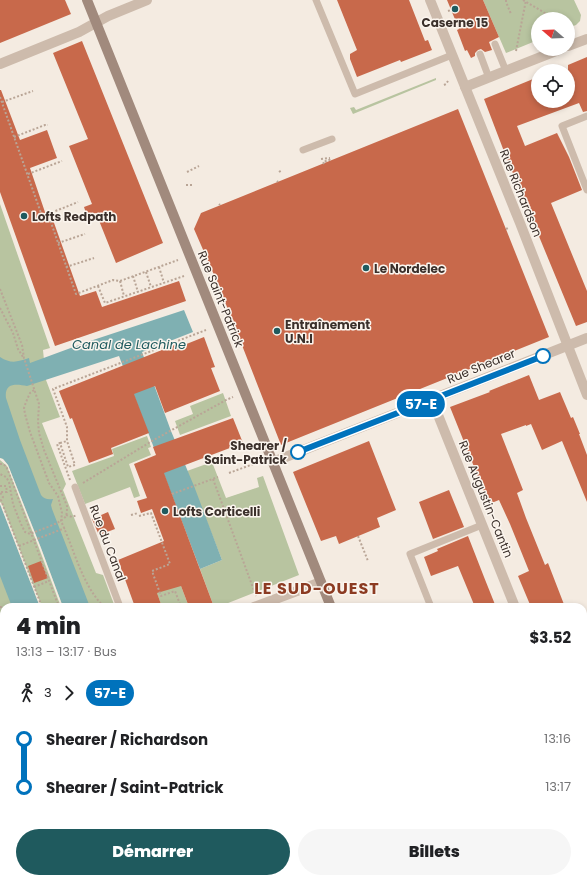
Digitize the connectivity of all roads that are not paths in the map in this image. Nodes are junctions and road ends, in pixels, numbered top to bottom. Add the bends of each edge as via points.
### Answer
1 (87, 0) edge
2 (147, 0) edge
3 (316, 0) edge
4 (430, 0) edge
5 (96, 23) junction
6 (587, 39) edge
7 (575, 43) edge
8 (495, 44) dead end
9 (480, 54) dead end
10 (452, 55) junction
11 (544, 56) edge
12 (0, 64) edge
13 (506, 71) junction
14 (489, 78) junction
15 (465, 87) junction
16 (587, 116) edge
17 (332, 139) dead end
18 (304, 150) dead end
19 (587, 190) edge
20 (587, 338) edge
21 (567, 346) junction
22 (587, 396) edge
23 (432, 400) junction
24 (274, 462) junction
25 (75, 487) road end
26 (482, 525) junction
27 (321, 582) junction
28 (118, 603) edge
29 (265, 603) edge
30 (329, 603) edge
31 (429, 603) edge
32 (513, 603) edge

1 - 5 main road, Rue Saint-Patrick
2 - 5 street
3 - 10 lane via 355,94
4 - 10 street, Rue Richardson
5 - 12 street
5 - 24 main road, Rue Saint-Patrick
6 - 7 street
8 - 13 lane
9 - 14 lane
10 - 15 street, Rue Richardson
11 - 13 street
13 - 14 street
14 - 15 street
15 - 21 street, Rue Richardson
16 - 19 lane via 562,126
17 - 18 lane
20 - 21 street, Rue Shearer
21 - 22 street, Rue Richardson
21 - 23 street, Rue Shearer
23 - 24 street, Rue Shearer
23 - 26 street, Rue Augustin-Cantin
24 - 27 main road, Rue Saint-Patrick
25 - 28 lane, Rue du Canal
26 - 31 lane via 410,554
26 - 32 street, Rue Augustin-Cantin
27 - 29 street
27 - 30 main road, Rue Saint-Patrick

